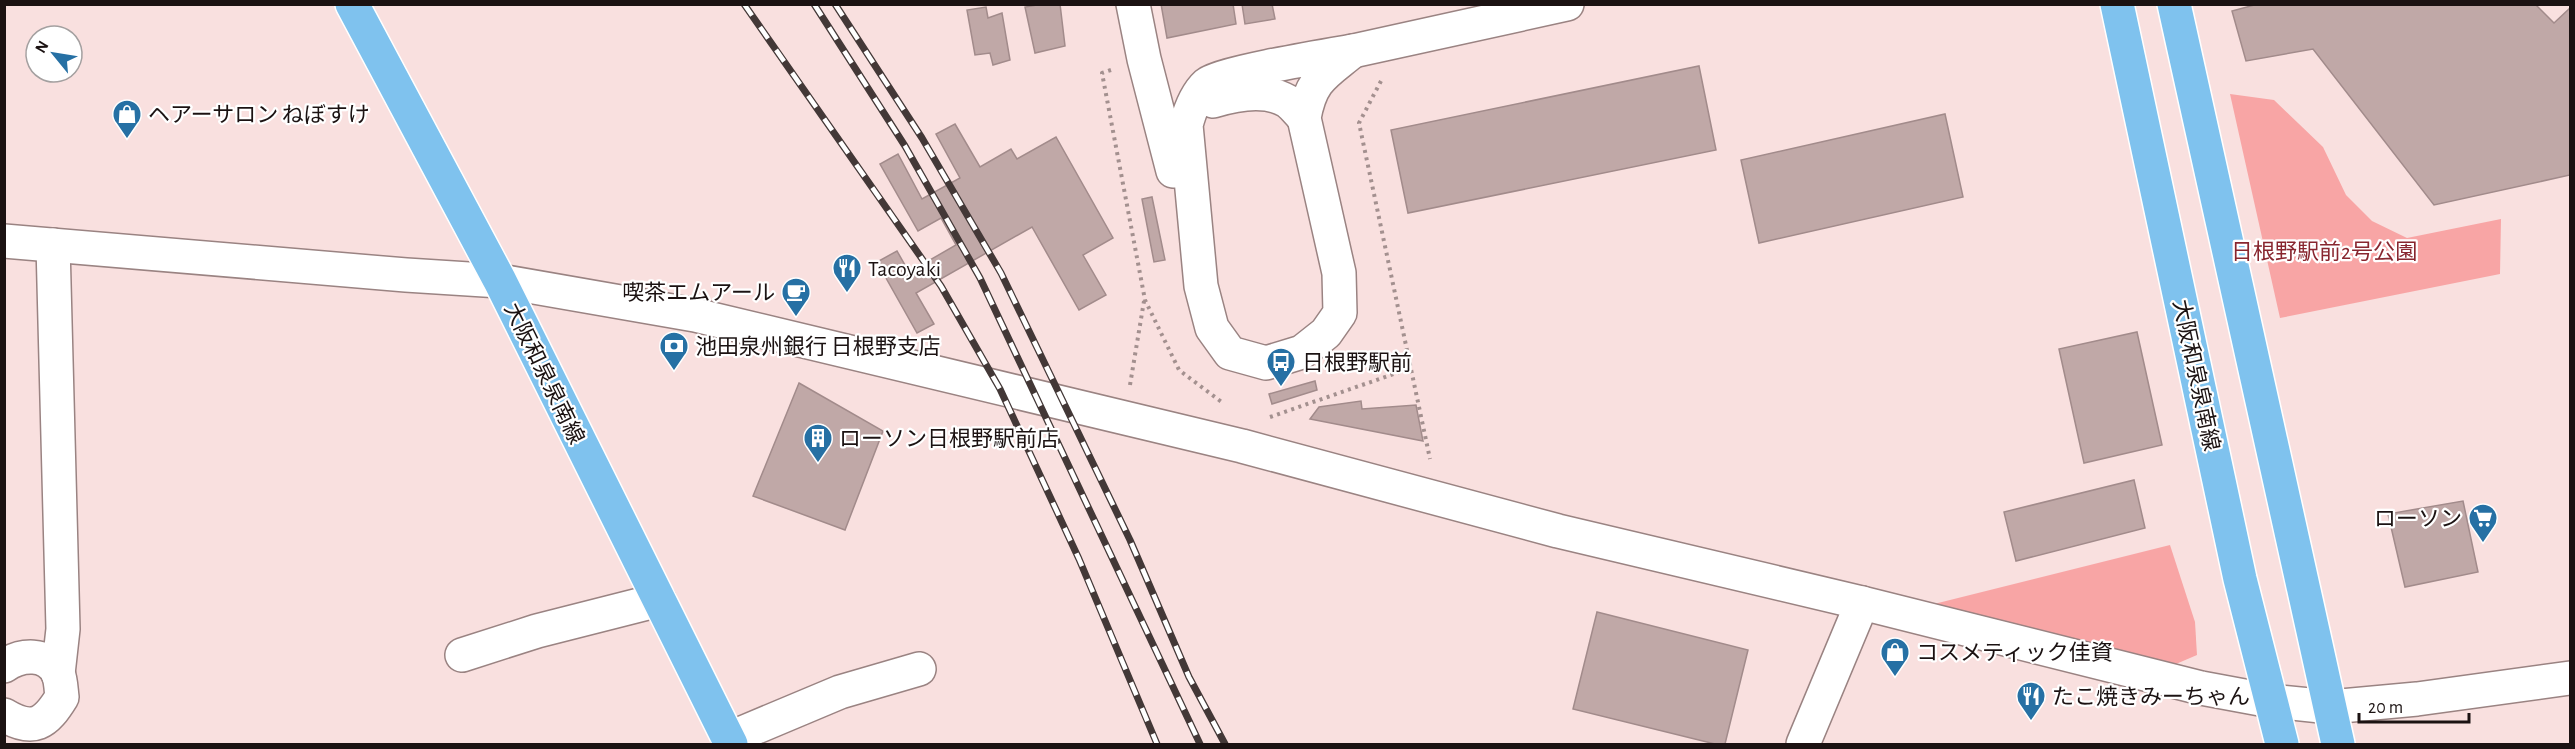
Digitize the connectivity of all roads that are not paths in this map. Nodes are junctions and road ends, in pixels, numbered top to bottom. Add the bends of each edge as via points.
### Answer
1 (352, 4) edge
2 (1133, 4) edge
3 (1567, 4) edge
4 (2117, 4) edge
5 (2174, 4) edge
6 (1353, 51) junction
7 (1191, 107) junction
8 (1304, 118) junction
9 (4, 240) edge
10 (53, 245) junction
11 (500, 281) junction
12 (1202, 286) junction
13 (659, 600) junction
14 (1862, 603) junction
15 (462, 655) dead end
16 (4, 666) edge
17 (919, 669) dead end
18 (58, 674) junction
19 (2571, 678) edge
20 (2271, 701) junction
21 (2330, 707) junction
22 (4, 715) edge
23 (47, 731) edge
24 (729, 742) edge
25 (1803, 744) edge
26 (2282, 744) edge
27 (2338, 744) edge

1 - 11 main road, 大阪和泉泉南線
2 - 12 street
3 - 6 street
4 - 20 main road, 大阪和泉泉南線 via 2240,579
5 - 21 main road
6 - 7 street via 1208,82
6 - 8 street via 1319,78 1308,96
7 - 8 street via 1232,95 1265,93 1288,101
7 - 12 street via 1186,124
8 - 12 street via 1339,273 1340,313 1326,333 1302,352 1266,363 1230,353 1212,328
9 - 10 street
10 - 11 street
10 - 18 street via 63,629
11 - 13 main road, 大阪和泉泉南線
11 - 14 street via 695,315 1242,446 1439,501
13 - 15 street
13 - 24 main road, 大阪和泉泉南線
14 - 20 street via 2190,685
14 - 25 street
16 - 18 street via 15,658 32,656 48,662
17 - 24 street via 840,692
18 - 23 street via 62,697
19 - 21 street
20 - 21 street
20 - 26 main road, 大阪和泉泉南線
21 - 27 main road
22 - 23 street

